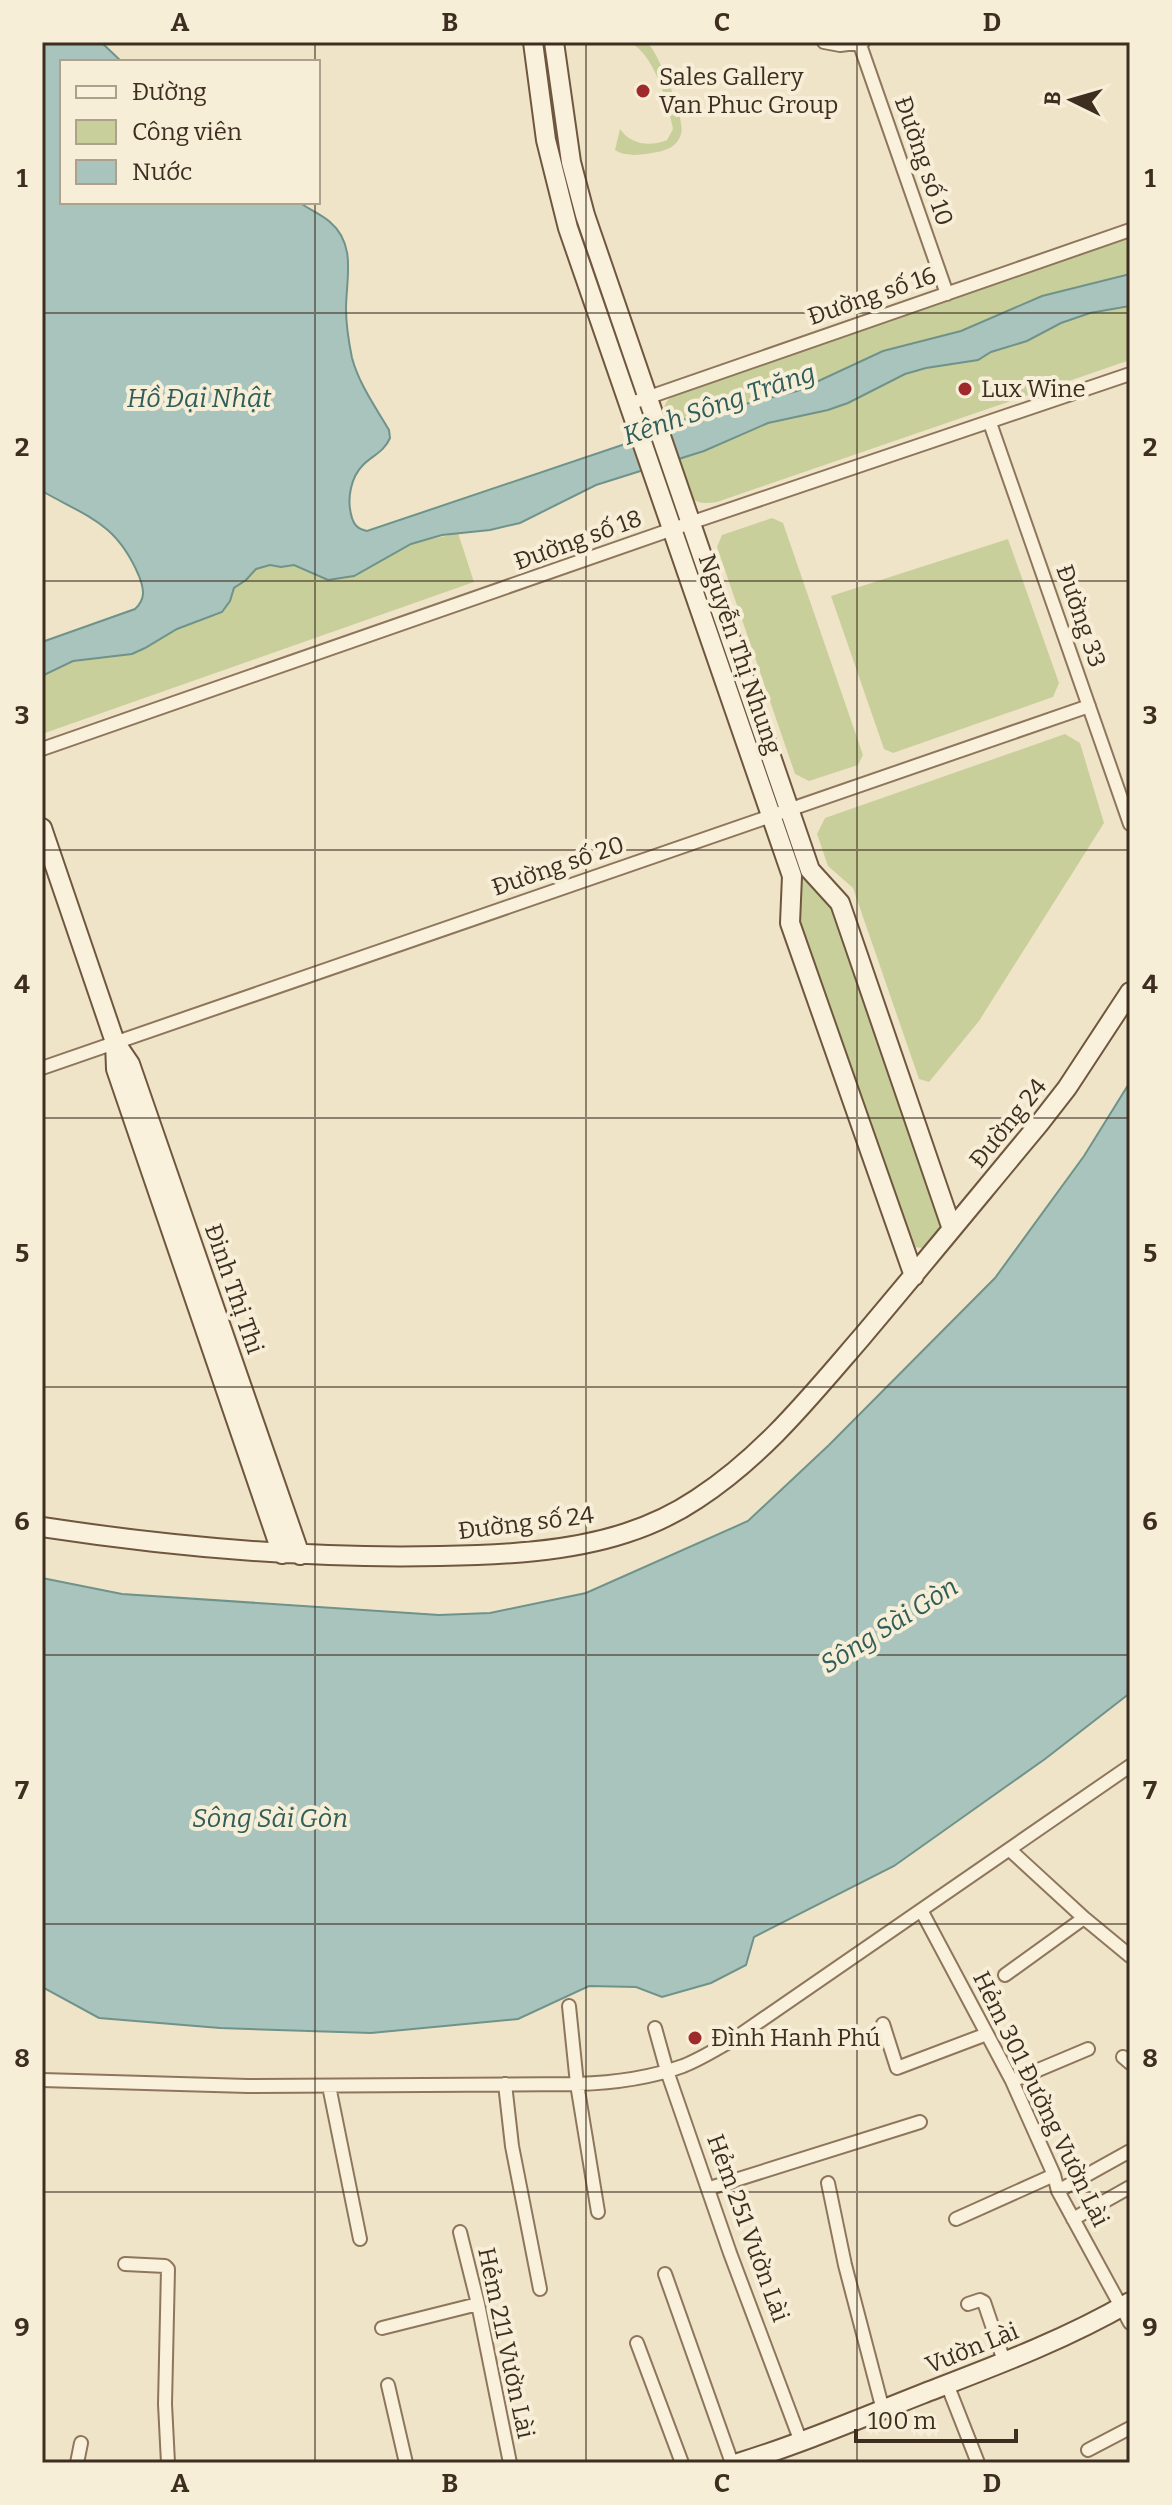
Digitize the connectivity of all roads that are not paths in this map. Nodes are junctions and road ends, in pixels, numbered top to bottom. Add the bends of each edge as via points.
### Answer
1 (533, 42) edge
2 (554, 42) edge
3 (824, 42) edge
4 (861, 43) edge
5 (1130, 230) edge
6 (947, 294) junction
7 (1130, 374) edge
8 (647, 398) junction
9 (629, 404) junction
10 (990, 423) junction
11 (647, 427) junction
12 (681, 526) junction
13 (1089, 706) junction
14 (42, 749) edge
15 (790, 811) junction
16 (771, 818) junction
17 (1130, 824) edge
18 (42, 828) edge
19 (1130, 992) edge
20 (115, 1042) junction
21 (42, 1068) edge
22 (952, 1229) junction
23 (914, 1276) junction
24 (42, 1527) edge
25 (291, 1554) junction
26 (1130, 1766) edge
27 (1010, 1850) junction
28 (921, 1910) junction
29 (1084, 1918) junction
30 (1130, 1956) edge
31 (1005, 1975) dead end
32 (569, 2006) dead end
33 (883, 2024) dead end
34 (655, 2028) dead end
35 (987, 2034) junction
36 (1088, 2049) dead end
37 (667, 2071) junction
38 (42, 2080) edge
39 (1012, 2081) junction
40 (505, 2084) junction
41 (577, 2084) junction
42 (329, 2086) junction
43 (920, 2122) dead end
44 (1130, 2151) edge
45 (1054, 2175) junction
46 (828, 2183) dead end
47 (1130, 2187) edge
48 (710, 2188) junction
49 (1058, 2191) junction
50 (598, 2212) dead end
51 (956, 2219) dead end
52 (1073, 2219) junction
53 (460, 2232) dead end
54 (360, 2239) dead end
55 (125, 2264) dead end
56 (665, 2274) dead end
57 (540, 2289) dead end
58 (478, 2304) junction
59 (968, 2304) dead end
60 (1127, 2311) edge
61 (382, 2328) dead end
62 (637, 2343) dead end
63 (1004, 2361) junction
64 (947, 2384) junction
65 (388, 2385) dead end
66 (883, 2410) junction
67 (1130, 2428) edge
68 (801, 2442) junction
69 (81, 2443) dead end
70 (1088, 2450) dead end
71 (766, 2459) edge
72 (77, 2463) edge
73 (168, 2463) edge
74 (406, 2463) edge
75 (510, 2463) edge
76 (682, 2463) edge
77 (735, 2463) edge
78 (978, 2463) edge

1 - 9 street, Nguyễn Thị Nhung via 555,181
2 - 8 street, Nguyễn Thị Nhung via 571,162
3 - 4 street
4 - 6 street, Đường số 10
5 - 6 street, Đường số 16
6 - 8 street, Đường số 16
7 - 10 street, Đường số 18
8 - 9 street, Đường số 16
8 - 11 street, Nguyễn Thị Nhung
9 - 11 street, Nguyễn Thị Nhung
10 - 12 street, Đường số 18
10 - 13 street, Đường 33
11 - 12 street, Nguyễn Thị Nhung via 654,475
11 - 12 street, Nguyễn Thị Nhung via 672,468
12 - 14 street, Đường số 18
12 - 15 street, Nguyễn Thị Nhung
12 - 16 street, Nguyễn Thị Nhung
13 - 15 street, Đường số 20
13 - 17 street, Đường 33
15 - 16 street, Đường số 20
15 - 22 street, Nguyễn Thị Nhung via 810,870 840,903
16 - 20 street, Đường số 20
16 - 23 street, Nguyễn Thị Nhung via 792,876 790,923
18 - 20 street, Đinh Thị Thi
19 - 22 street, Đường 24 via 1067,1088
20 - 21 street, Đường số 20
20 - 25 street, Đinh Thị Thi via 116,1069
22 - 23 street, Đường 24
23 - 25 street, Đường số 24 via 781,1431 730,1476 656,1521 572,1545 482,1555
24 - 25 street, Đường số 24
26 - 27 street
27 - 28 street
27 - 29 street
28 - 35 street, Hẻm 301 Đường Vườn Lài
28 - 37 street via 734,2039
29 - 30 street
29 - 31 street
32 - 41 street
33 - 35 street via 897,2068
34 - 37 street, Hẻm 251 Vườn Lài
35 - 39 street, Hẻm 301 Đường Vườn Lài
36 - 39 street
37 - 41 street
37 - 48 street, Hẻm 251 Vườn Lài
38 - 42 street
39 - 45 street, Hẻm 301 Đường Vườn Lài
40 - 41 street
40 - 42 street
40 - 57 street
41 - 50 street
42 - 54 street
43 - 48 street
44 - 49 street
45 - 49 street, Hẻm 301 Đường Vườn Lài
45 - 51 street
46 - 66 street
47 - 52 street
48 - 68 street, Hẻm 251 Vườn Lài
49 - 52 street, Hẻm 301 Đường Vườn Lài
52 - 60 street, Hẻm 301 Đường Vườn Lài
53 - 58 street, Hẻm 211 Vườn Lài
55 - 73 street via 168,2269
56 - 77 street
58 - 61 street
58 - 75 street, Hẻm 211 Vườn Lài
59 - 63 street via 984,2302
60 - 63 street, Vườn Lài
62 - 76 street
63 - 64 street, Vườn Lài
64 - 66 street, Vườn Lài
64 - 78 street
65 - 74 street
66 - 68 street, Vườn Lài
67 - 70 street
68 - 71 street, Vườn Lài
69 - 72 street
71 - 77 street, Vườn Lài

